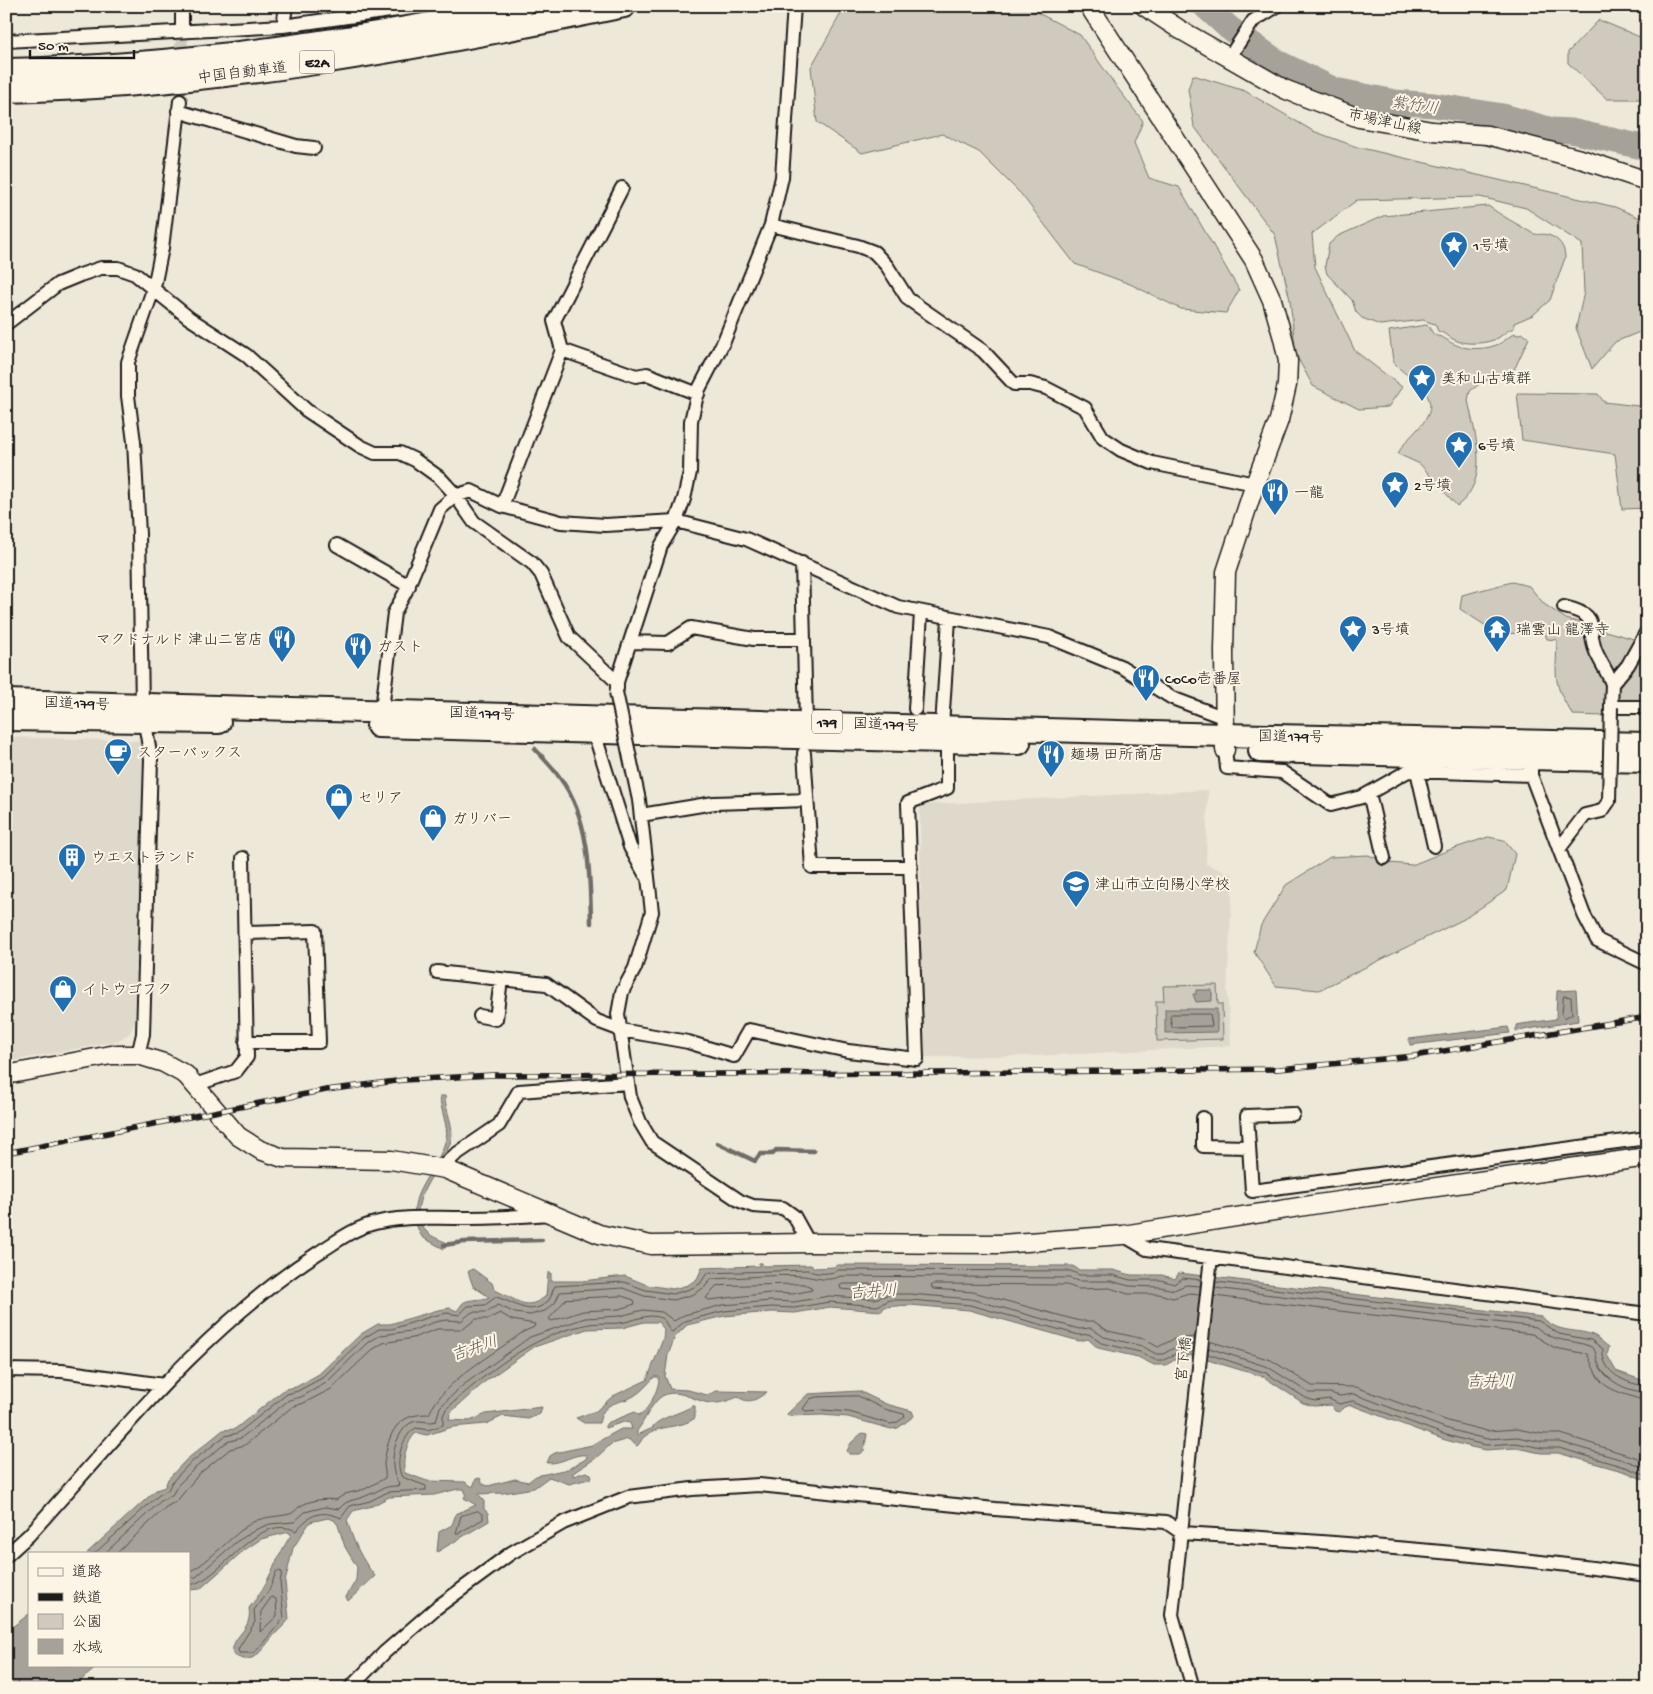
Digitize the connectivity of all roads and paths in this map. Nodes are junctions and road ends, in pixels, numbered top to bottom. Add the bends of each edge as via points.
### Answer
1 (182, 6) edge
2 (286, 6) edge
3 (426, 6) edge
4 (522, 6) edge
5 (624, 6) edge
6 (794, 6) edge
7 (1089, 6) edge
8 (1144, 6) edge
9 (1277, 6) edge
10 (283, 26) junction
11 (182, 31) junction
12 (6, 41) edge
13 (1233, 52) junction
14 (6, 70) edge
15 (6, 92) edge
16 (314, 148) dead end
17 (1647, 182) edge
18 (622, 188) dead end
19 (771, 225) junction
20 (154, 287) junction
21 (6, 324) edge
22 (562, 350) junction
23 (698, 394) junction
24 (1255, 484) junction
25 (455, 496) junction
26 (502, 506) junction
27 (676, 521) junction
28 (337, 545) dead end
29 (802, 563) junction
30 (408, 586) junction
31 (1564, 607) dead end
32 (921, 613) junction
33 (949, 619) junction
34 (1647, 631) edge
35 (804, 639) junction
36 (630, 642) junction
37 (1612, 684) junction
38 (617, 687) junction
39 (6, 701) edge
40 (1612, 707) junction
41 (1647, 707) edge
42 (915, 709) dead end
43 (142, 713) junction
44 (6, 719) edge
45 (381, 719) junction
46 (806, 722) junction
47 (591, 725) junction
48 (944, 734) junction
49 (1225, 735) junction
50 (1647, 744) edge
51 (804, 753) dead end
52 (1530, 758) junction
53 (1647, 761) edge
54 (1417, 771) junction
55 (1369, 793) junction
56 (807, 800) junction
57 (641, 815) junction
58 (1434, 846) dead end
59 (1559, 849) junction
60 (243, 858) dead end
61 (1384, 858) dead end
62 (911, 867) junction
63 (649, 881) junction
64 (245, 932) junction
65 (1647, 964) edge
66 (437, 972) dead end
67 (501, 979) junction
68 (480, 1016) dead end
69 (621, 1030) junction
70 (246, 1042) junction
71 (138, 1055) junction
72 (6, 1074) edge
73 (628, 1083) junction
74 (195, 1085) junction
75 (1293, 1114) dead end
76 (1203, 1118) dead end
77 (1647, 1138) edge
78 (1249, 1147) junction
79 (1525, 1155) junction
80 (1647, 1157) edge
81 (440, 1169) junction
82 (1527, 1173) junction
83 (1317, 1182) junction
84 (1318, 1204) junction
85 (550, 1214) junction
86 (1123, 1235) junction
87 (809, 1243) junction
88 (1211, 1257) junction
89 (1647, 1314) edge
90 (6, 1370) edge
91 (164, 1385) junction
92 (1182, 1533) junction
93 (6, 1556) edge
94 (1647, 1575) edge
95 (350, 1688) edge
96 (1193, 1688) edge

1 - 11 street
2 - 10 street
3 - 10 street
4 - 14 highway, 中国自動車道 / E2A via 387,32 267,50
5 - 15 highway, 中国自動車道 / E2A via 503,31 265,70 146,83
6 - 19 street via 782,177
7 - 24 street via 1229,218 1254,260 1272,300 1288,361 1287,385 1279,420
8 - 13 street, 市場津山線
9 - 13 street via 1253,21
10 - 11 street
11 - 12 street
13 - 17 street, 市場津山線 via 1284,89 1359,118 1432,131 1487,136 1584,160
16 - 20 street via 296,146 179,106 162,248
18 - 22 street via 554,320
19 - 23 street via 724,341
19 - 24 street via 874,252 908,299 983,351 1014,384 1046,388 1085,408 1103,438 1121,450 1152,462
20 - 21 street via 135,274 118,268 101,268 58,284
20 - 25 street via 189,318 246,355 306,410 375,453 400,453 415,460 440,478
20 - 43 street via 128,362 139,534
22 - 23 street via 636,376 647,374
22 - 26 street
23 - 27 street via 691,421 690,472
24 - 49 street via 1226,572
25 - 26 street via 471,491
25 - 30 street via 440,509
25 - 38 street via 474,522 532,563 541,574 569,637
26 - 27 street via 560,522
27 - 29 street via 746,539
27 - 36 street via 661,546
28 - 30 street
29 - 32 street via 898,607
29 - 35 street
30 - 45 street via 394,613
31 - 37 street via 1587,615 1595,651
32 - 33 street
32 - 42 street
33 - 48 street
33 - 49 street via 1049,637 1122,668
34 - 37 street via 1628,665
35 - 36 street via 754,639 691,628 668,643
35 - 46 street
36 - 38 street
37 - 40 street
38 - 57 street, bridge
39 - 43 highway, 国道179号 / 179
40 - 41 street
40 - 59 street, bridge via 1609,801 1602,811 1585,815
43 - 44 highway, 国道179号 / 179
43 - 45 highway, 国道179号 / 179
43 - 71 street via 151,758 143,1034
45 - 47 highway, 国道179号 / 179
46 - 47 highway, 国道179号 / 179
46 - 48 highway, 国道179号 / 179
47 - 48 highway, 国道179号 / 179
47 - 63 street via 630,846
48 - 49 highway, 国道179号 / 179
48 - 62 street via 947,788 908,803
49 - 52 highway, 国道179号 / 179
49 - 55 street via 1227,768 1282,772 1331,805
50 - 52 highway, 国道179号 / 179
51 - 56 street
52 - 53 highway, 国道179号 / 179
52 - 54 street
52 - 59 street
54 - 55 street via 1408,771
54 - 58 street
55 - 61 street
56 - 57 street via 714,803
56 - 62 street via 812,867
57 - 63 street
59 - 65 street via 1584,916 1597,940
60 - 64 street
62 - 69 street via 917,1059 848,1051 749,1030 734,1056 688,1042
63 - 69 street via 652,912 635,968 622,992 618,1014
64 - 70 street
64 - 70 street via 315,931 320,1042
66 - 67 street
67 - 68 street via 496,1019
67 - 69 street via 546,984 597,1021
69 - 73 street
70 - 74 street via 247,1057 236,1071
71 - 72 street via 111,1055
71 - 74 street via 164,1062
73 - 81 street via 519,1091 499,1126
73 - 87 street via 634,1110 652,1142 740,1201 754,1206 783,1208 794,1216
74 - 81 street via 238,1136 260,1150 283,1158 390,1160
75 - 78 street via 1247,1116
76 - 78 street via 1203,1146
77 - 79 street
78 - 83 street via 1252,1191
79 - 82 street
79 - 83 street
80 - 82 street
81 - 85 street
82 - 84 street
83 - 84 street
84 - 86 street
85 - 87 street via 599,1234 651,1245
85 - 91 street via 507,1218 400,1218 353,1231 279,1280
86 - 87 street via 1001,1244
86 - 88 street via 1147,1250
88 - 89 street
88 - 92 street, 宮下橋
90 - 91 street via 62,1371
91 - 93 street via 29,1535
92 - 94 street via 1329,1542 1585,1566
92 - 95 street via 1166,1522 995,1509 759,1485 628,1497 563,1523 511,1553 436,1608 385,1652
92 - 96 street, 宮下橋 via 1172,1615

